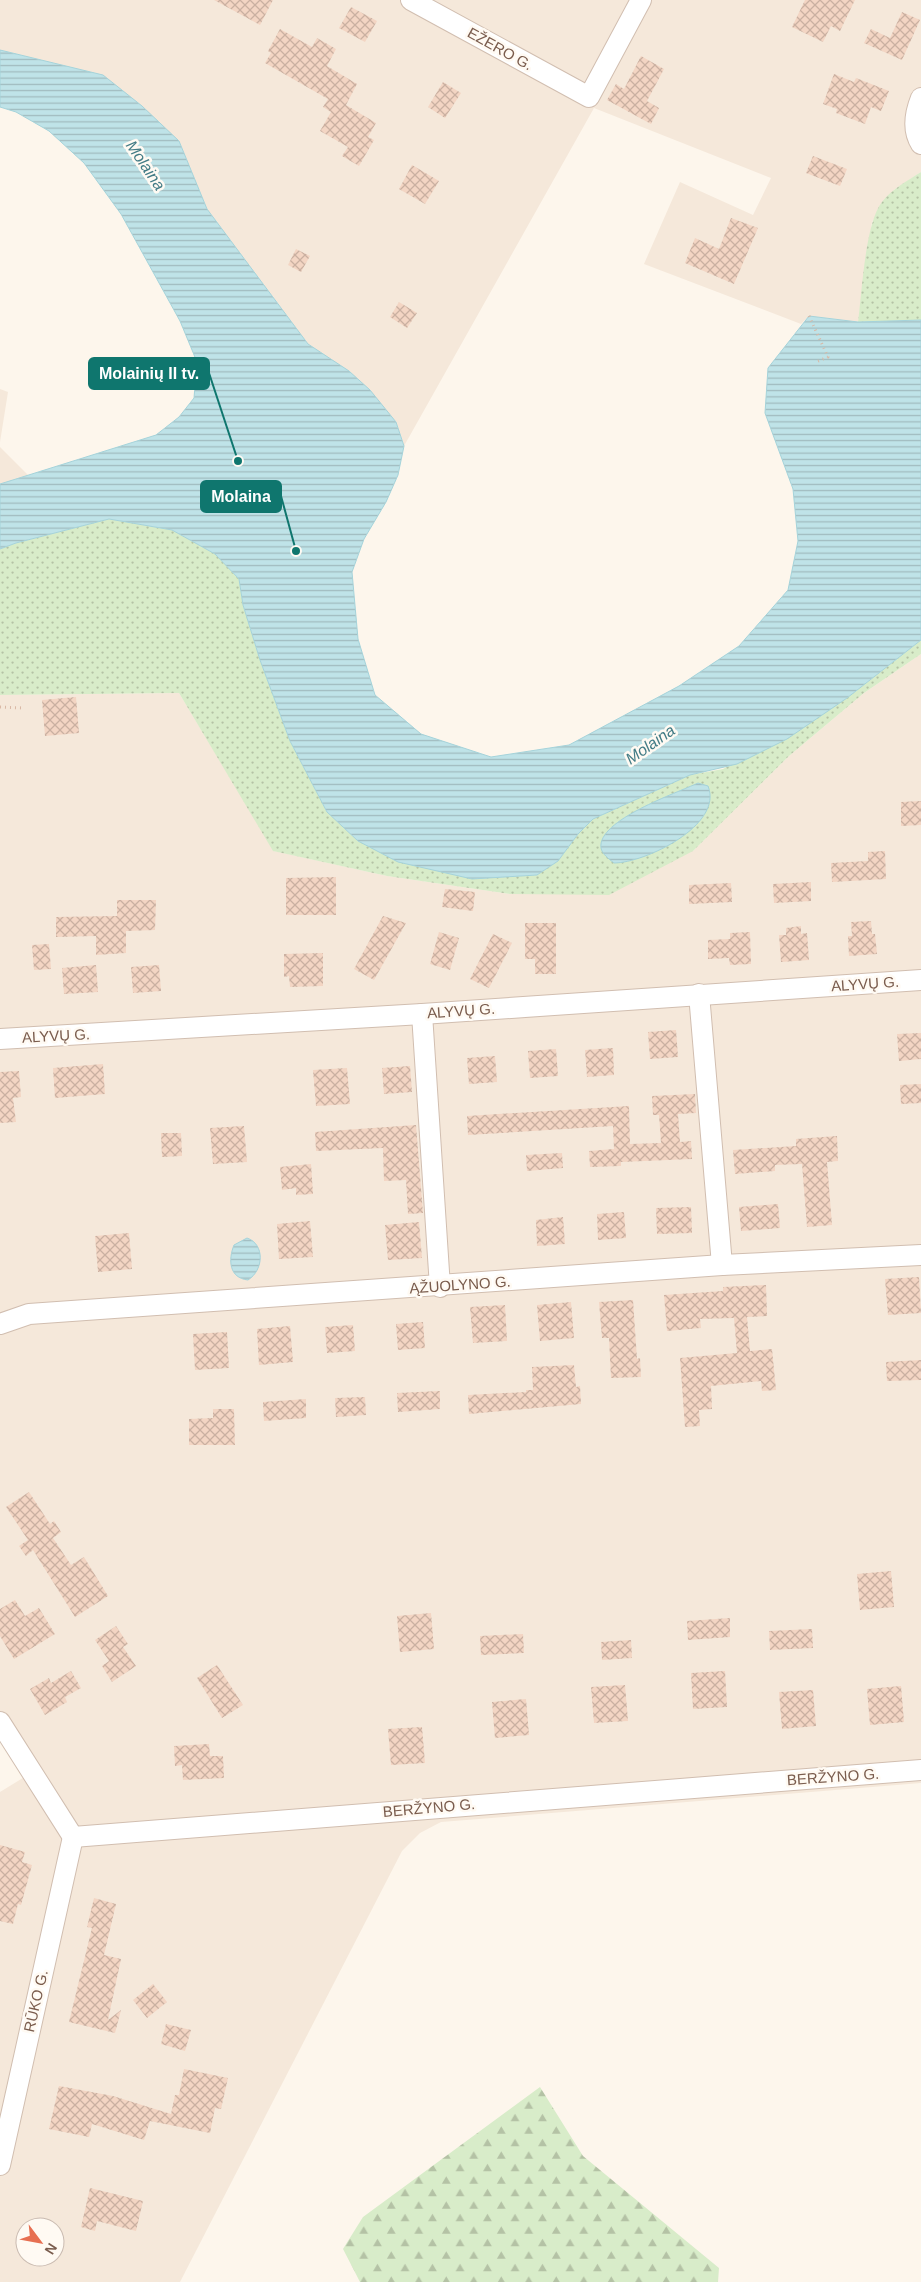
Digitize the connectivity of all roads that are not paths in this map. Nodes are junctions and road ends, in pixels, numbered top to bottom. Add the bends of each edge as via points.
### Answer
1 (411, 0) edge
2 (642, 0) edge
3 (921, 98) edge
4 (921, 144) edge
5 (921, 980) edge
6 (699, 994) junction
7 (422, 1014) junction
8 (0, 1039) edge
9 (921, 1255) edge
10 (722, 1265) junction
11 (440, 1287) junction
12 (0, 1324) edge
13 (0, 1722) edge
14 (921, 1770) edge
15 (73, 1837) junction
16 (0, 2165) edge

1 - 2 street, EŽERO G. via 589,97
3 - 4 street via 915,124
5 - 6 street, ALYVŲ G.
6 - 7 street, ALYVŲ G.
6 - 10 street
7 - 8 street, ALYVŲ G.
7 - 11 street
9 - 10 street, ĄŽUOLYNO G.
10 - 11 street, ĄŽUOLYNO G.
11 - 12 street, ĄŽUOLYNO G. via 29,1314
13 - 15 street
14 - 15 street, BERŽYNO G.
15 - 16 street, RŪKO G.

